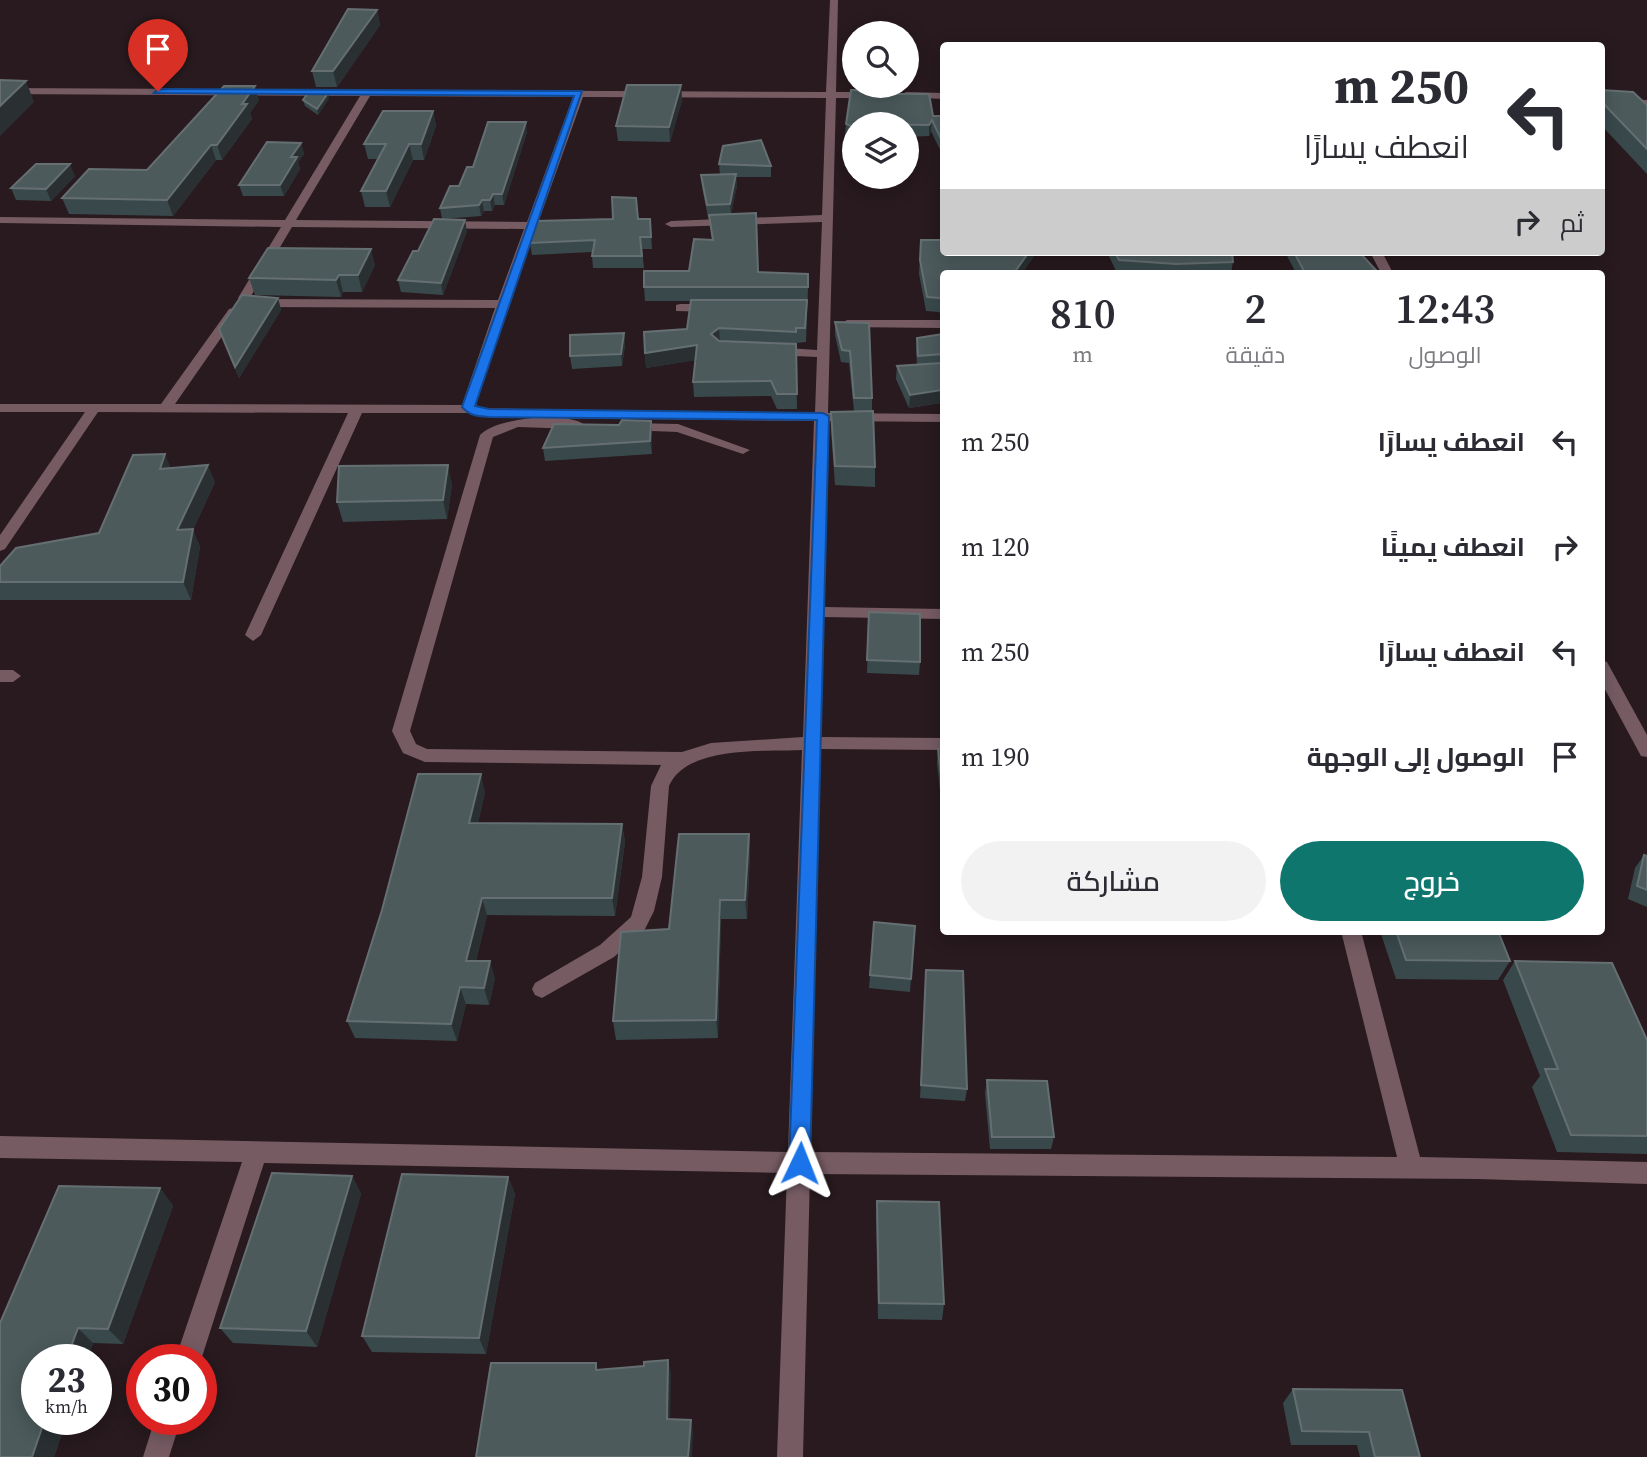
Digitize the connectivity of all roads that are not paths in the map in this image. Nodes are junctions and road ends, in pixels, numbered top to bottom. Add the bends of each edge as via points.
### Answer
1 (834, 0) edge
2 (0, 91) edge
3 (367, 92) junction
4 (579, 93) junction
5 (832, 94) junction
6 (940, 96) edge
7 (1605, 102) edge
8 (1647, 103) edge
9 (828, 218) junction
10 (0, 220) edge
11 (289, 221) junction
12 (671, 224) dead end
13 (531, 226) junction
14 (556, 226) edge
15 (244, 295) junction
16 (503, 304) junction
17 (680, 308) dead end
18 (733, 308) edge
19 (822, 313) junction
20 (940, 324) edge
21 (759, 351) edge
22 (825, 354) junction
23 (0, 408) edge
24 (357, 408) junction
25 (165, 409) junction
26 (470, 409) junction
27 (93, 410) junction
28 (823, 416) junction
29 (940, 418) edge
30 (743, 450) dead end
31 (0, 546) edge
32 (817, 612) junction
33 (940, 614) edge
34 (253, 635) dead end
35 (1605, 673) edge
36 (813, 743) junction
37 (940, 744) edge
38 (1647, 751) edge
39 (683, 759) junction
40 (1353, 935) edge
41 (541, 989) dead end
42 (0, 1147) edge
43 (256, 1154) junction
44 (800, 1163) junction
45 (1411, 1168) junction
46 (1647, 1173) edge
47 (193, 1344) edge
48 (164, 1435) edge
49 (156, 1457) edge
50 (790, 1457) edge

1 - 5 street
2 - 3 street
3 - 4 street
3 - 11 street
4 - 5 street
4 - 13 street
5 - 6 street
5 - 9 street
7 - 8 street
9 - 12 street
9 - 19 street
10 - 11 street
11 - 13 street
11 - 15 street
13 - 14 street
13 - 16 street
15 - 16 street via 248,302 257,303
15 - 25 street
16 - 26 street via 468,401
17 - 18 street
19 - 20 street
19 - 22 street
21 - 22 street
22 - 28 street
23 - 27 street
24 - 25 street
24 - 26 street
24 - 34 street
25 - 27 street
26 - 28 street via 489,413
27 - 31 street
28 - 29 street
28 - 32 street
30 - 39 street via 678,428 515,423 492,430 401,731 409,748 425,755
32 - 33 street
32 - 36 street
35 - 38 street
36 - 37 street
36 - 39 street via 711,749
36 - 44 street
39 - 41 street via 667,770 660,786 648,901 638,922 623,939
40 - 45 street
42 - 43 street
43 - 44 street
43 - 47 street
44 - 45 street
44 - 50 street
45 - 46 street
48 - 49 street

